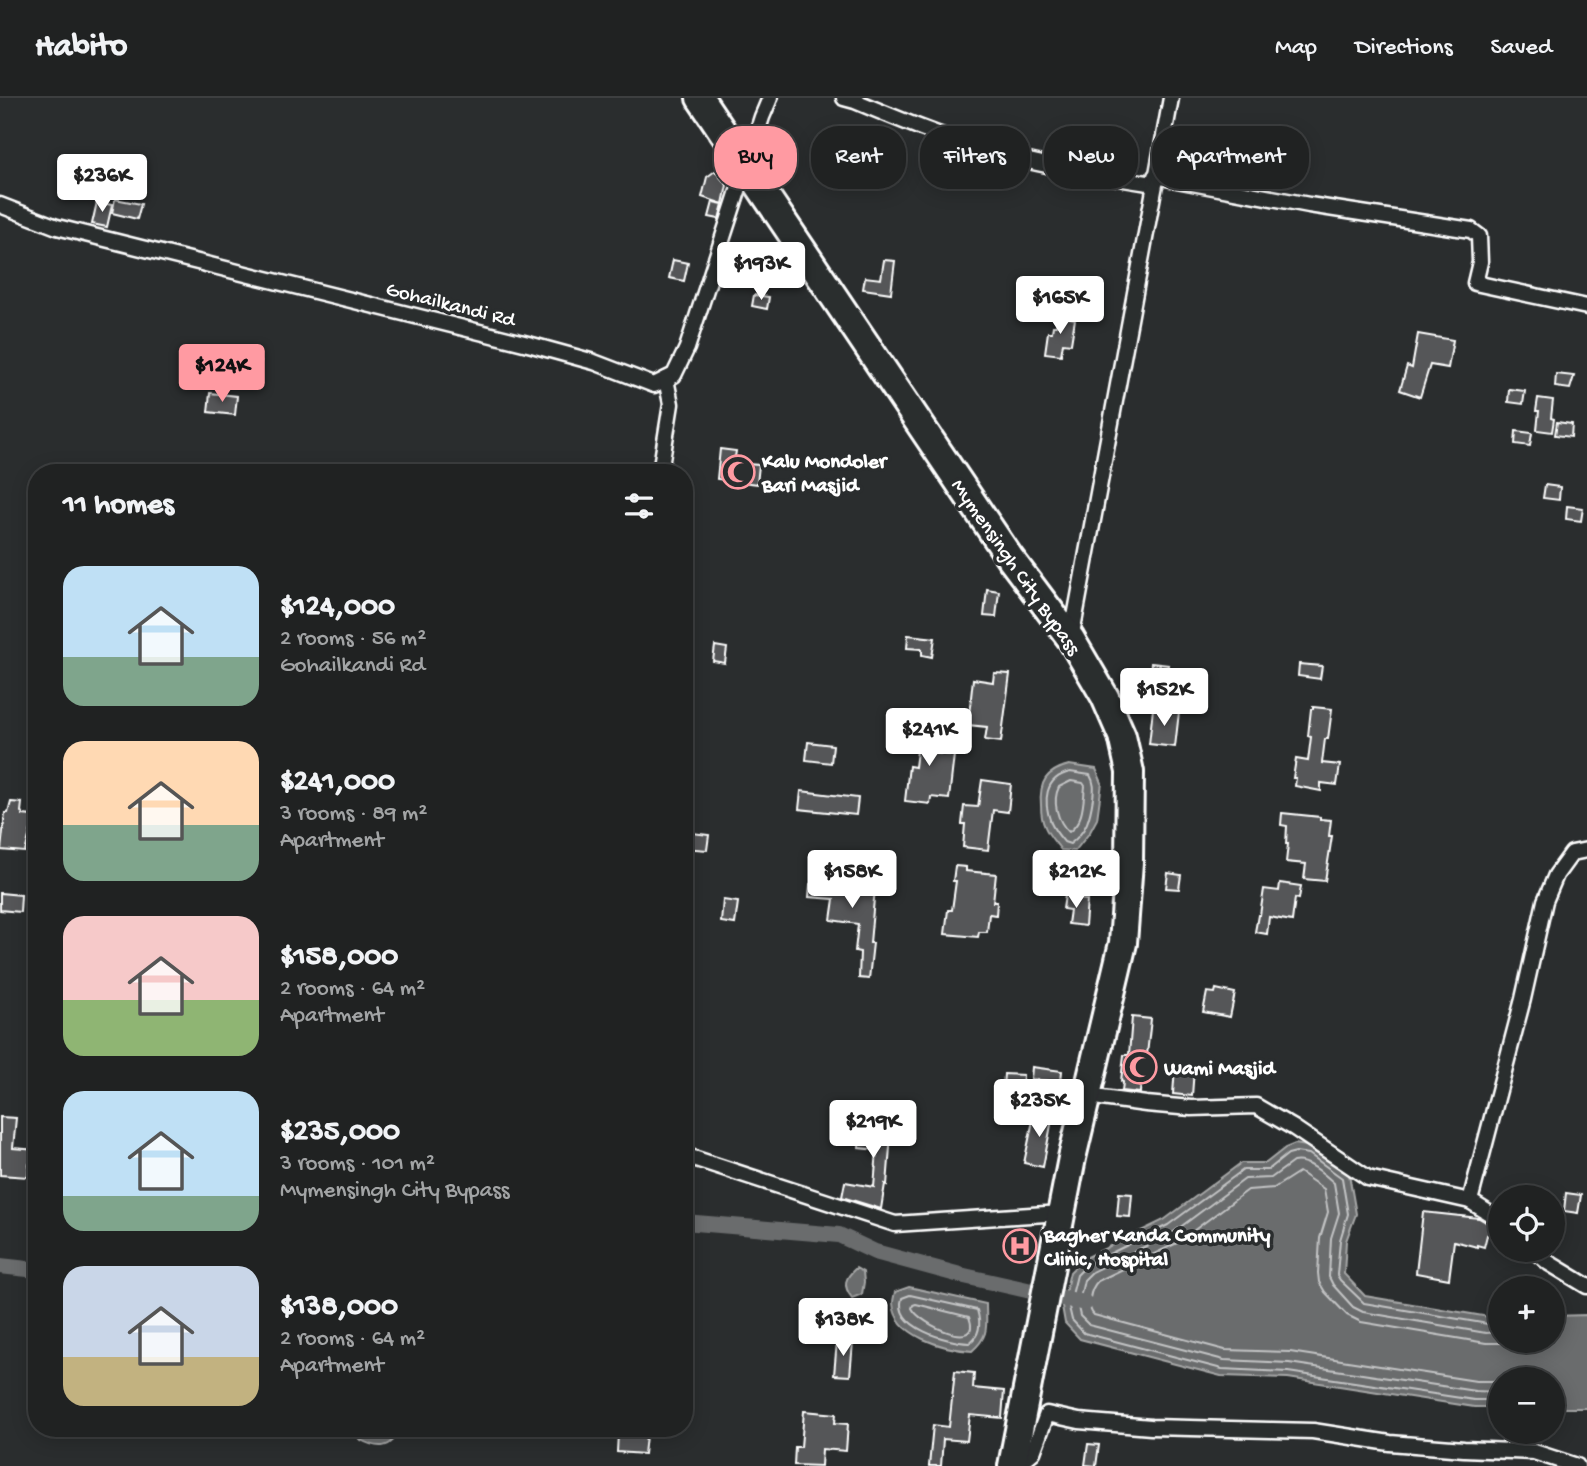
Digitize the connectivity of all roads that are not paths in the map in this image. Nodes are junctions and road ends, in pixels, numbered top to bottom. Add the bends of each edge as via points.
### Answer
1 (700, 98) edge
2 (770, 98) edge
3 (844, 98) edge
4 (1171, 98) edge
5 (719, 126) edge
6 (759, 126) edge
7 (1166, 126) edge
8 (1152, 180) edge
9 (738, 189) edge
10 (761, 189) edge
11 (1153, 189) edge
12 (1211, 189) edge
13 (0, 205) edge
14 (1587, 307) edge
15 (666, 379) junction
16 (661, 464) edge
17 (1071, 639) junction
18 (1587, 850) edge
19 (1087, 1096) junction
20 (693, 1158) edge
21 (1471, 1201) junction
22 (1488, 1212) edge
23 (1061, 1213) junction
24 (1548, 1262) edge
25 (1587, 1286) edge
26 (1014, 1466) edge
27 (1577, 1466) edge

1 - 5 highway, Mymensingh City Bypass
2 - 6 street
3 - 8 street via 987,150 1098,175
4 - 7 street
9 - 15 street via 687,348 674,376
10 - 17 highway, Mymensingh City Bypass via 1010,558
11 - 17 street
12 - 14 street via 1471,230 1479,236 1475,283
13 - 15 street, Gohailkandi Rd via 57,227 533,345 654,385
15 - 16 street via 671,404
17 - 19 highway, Mymensingh City Bypass via 1105,697 1122,736 1130,772 1124,943
18 - 21 street via 1572,853 1545,901
19 - 21 street via 1191,1108 1256,1106 1368,1178
19 - 23 highway, Mymensingh City Bypass
20 - 23 street via 895,1224
21 - 22 street
23 - 26 highway, Mymensingh City Bypass
24 - 25 street
26 - 27 street via 1033,1452 1047,1414 1079,1422 1313,1431 1390,1443 1534,1452

